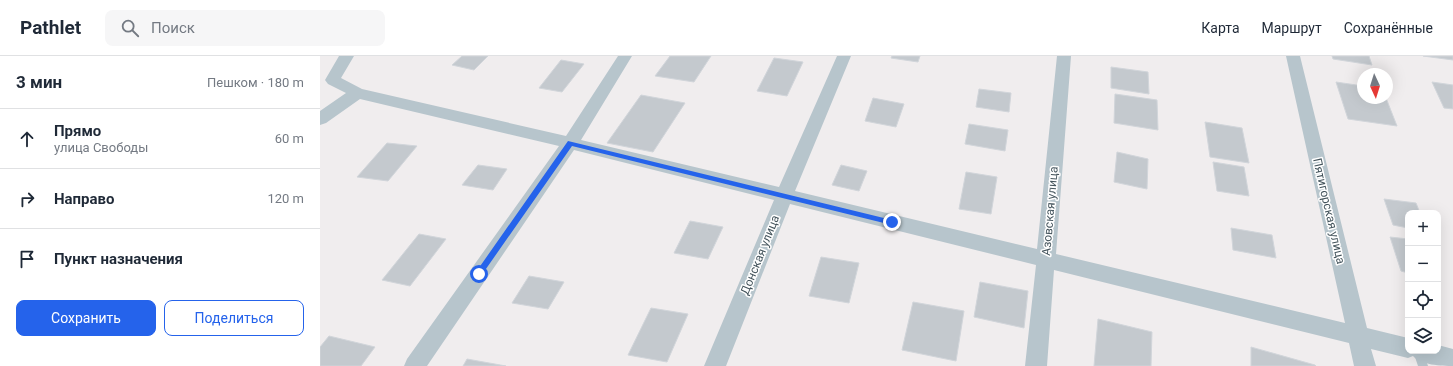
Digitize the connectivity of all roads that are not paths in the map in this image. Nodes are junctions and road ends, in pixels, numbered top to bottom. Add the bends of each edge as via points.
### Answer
1 (347, 56) edge
2 (625, 56) edge
3 (844, 56) edge
4 (1064, 56) edge
5 (1293, 56) edge
6 (358, 93) junction
7 (320, 118) edge
8 (570, 143) junction
9 (784, 196) junction
10 (1046, 261) junction
11 (1358, 336) junction
12 (1405, 347) edge
13 (1419, 354) edge
14 (1435, 354) edge
15 (1453, 358) edge
16 (415, 366) edge
17 (715, 366) edge
18 (1036, 366) edge
19 (1365, 366) edge
20 (1423, 366) edge

1 - 6 street via 333,80
2 - 8 street
3 - 9 street, Донская улица
4 - 10 street, Азовская улица
5 - 11 street, Пятигорская улица
6 - 7 street
6 - 8 street
8 - 9 street
8 - 16 street
9 - 10 street
9 - 17 street, Донская улица
10 - 11 street
10 - 18 street, Азовская улица
11 - 12 street
11 - 19 street, Пятигорская улица
13 - 20 lane
14 - 15 street

